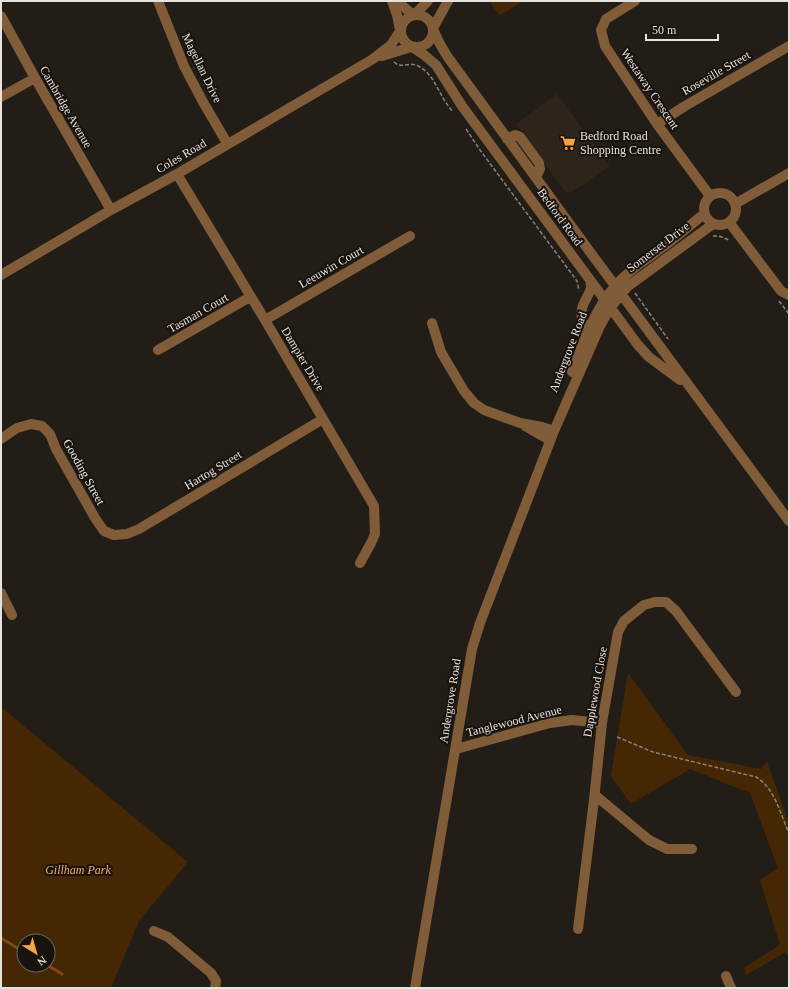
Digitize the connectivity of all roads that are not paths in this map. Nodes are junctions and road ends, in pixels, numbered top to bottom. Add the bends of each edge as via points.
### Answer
1 (158, 1) edge
2 (392, 1) edge
3 (397, 1) edge
4 (428, 1) edge
5 (448, 1) edge
6 (635, 1) edge
7 (414, 15) junction
8 (1, 16) edge
9 (433, 28) junction
10 (400, 30) junction
11 (789, 46) edge
12 (411, 47) junction
13 (373, 59) junction
14 (35, 78) junction
15 (1, 97) edge
16 (657, 124) junction
17 (227, 143) junction
18 (789, 173) edge
19 (177, 174) junction
20 (710, 196) junction
21 (735, 204) junction
22 (111, 210) junction
23 (704, 214) junction
24 (729, 222) junction
25 (713, 224) junction
26 (410, 236) dead end
27 (1, 275) edge
28 (588, 277) junction
29 (618, 290) junction
30 (789, 294) edge
31 (250, 297) junction
32 (608, 304) junction
33 (265, 320) junction
34 (432, 323) dead end
35 (583, 345) junction
36 (158, 350) dead end
37 (696, 395) junction
38 (323, 419) junction
39 (552, 435) junction
40 (1, 439) edge
41 (789, 521) edge
42 (114, 535) joint
43 (360, 563) dead end
44 (1, 593) edge
45 (12, 615) dead end
46 (736, 692) dead end
47 (602, 723) junction
48 (456, 749) junction
49 (595, 795) junction
50 (692, 849) dead end
51 (578, 929) dead end
52 (154, 931) dead end
53 (726, 976) dead end
54 (215, 988) edge
55 (415, 988) edge
56 (731, 988) edge

1 - 17 street, Magellan Drive via 184,66
2 - 10 street
3 - 7 street
4 - 7 street
5 - 9 street
6 - 16 street, Westaway Crescent via 606,19 601,30 605,46
7 - 9 street via 426,17
7 - 10 street via 405,20
8 - 14 street, Cambridge Avenue
9 - 12 street via 433,36 427,44
9 - 29 street, Bedford Road via 447,56
10 - 12 street via 403,40
10 - 13 street, Coles Road via 391,45
11 - 16 street, Roseville Street
12 - 13 street, Coles Road
12 - 28 street, Bedford Road via 436,65 458,100
13 - 17 street, Coles Road
14 - 15 street
14 - 22 street, Cambridge Avenue
16 - 20 street, Westaway Crescent
17 - 19 street, Coles Road
18 - 21 street
19 - 22 street, Coles Road
19 - 31 street, Dampier Drive
20 - 21 street via 724,194
20 - 23 street via 704,207
21 - 24 street via 735,214
22 - 27 street, Coles Road
23 - 25 street
23 - 29 street, Somerset Drive via 623,277
24 - 25 street
24 - 30 street via 781,291
25 - 29 street, Somerset Drive
26 - 33 street, Leeuwin Court
28 - 32 street, Bedford Road
28 - 35 street via 591,284 582,312
29 - 32 street, Andergrove Road
29 - 37 street, Bedford Road
31 - 33 street, Dampier Drive
31 - 36 street, Tasman Court
32 - 35 street, Andergrove Road via 594,318
32 - 37 street, Bedford Road via 638,345
32 - 39 street, Andergrove Road
33 - 38 street, Dampier Drive
34 - 39 street via 440,349 469,399 480,408 520,423 542,427
35 - 39 street, Andergrove Road
37 - 41 street, Bedford Road
38 - 42 street, Hartog Street via 139,529 127,534
38 - 43 street, Dampier Drive via 374,506 375,534
39 - 48 street, Andergrove Road via 472,649
40 - 42 street, Gooding Street via 17,428 31,424 42,426 50,434 95,518 104,531
44 - 45 street
46 - 47 street, Dapplewood Close via 676,611 666,602 655,602 644,605 624,621 618,632
47 - 48 street, Tanglewood Avenue via 572,720 550,723
47 - 49 street, Dapplewood Close
48 - 55 street, Andergrove Road
49 - 50 street via 649,840 667,849
49 - 51 street, Dapplewood Close
52 - 54 street via 168,937 211,973 216,981
53 - 56 street

